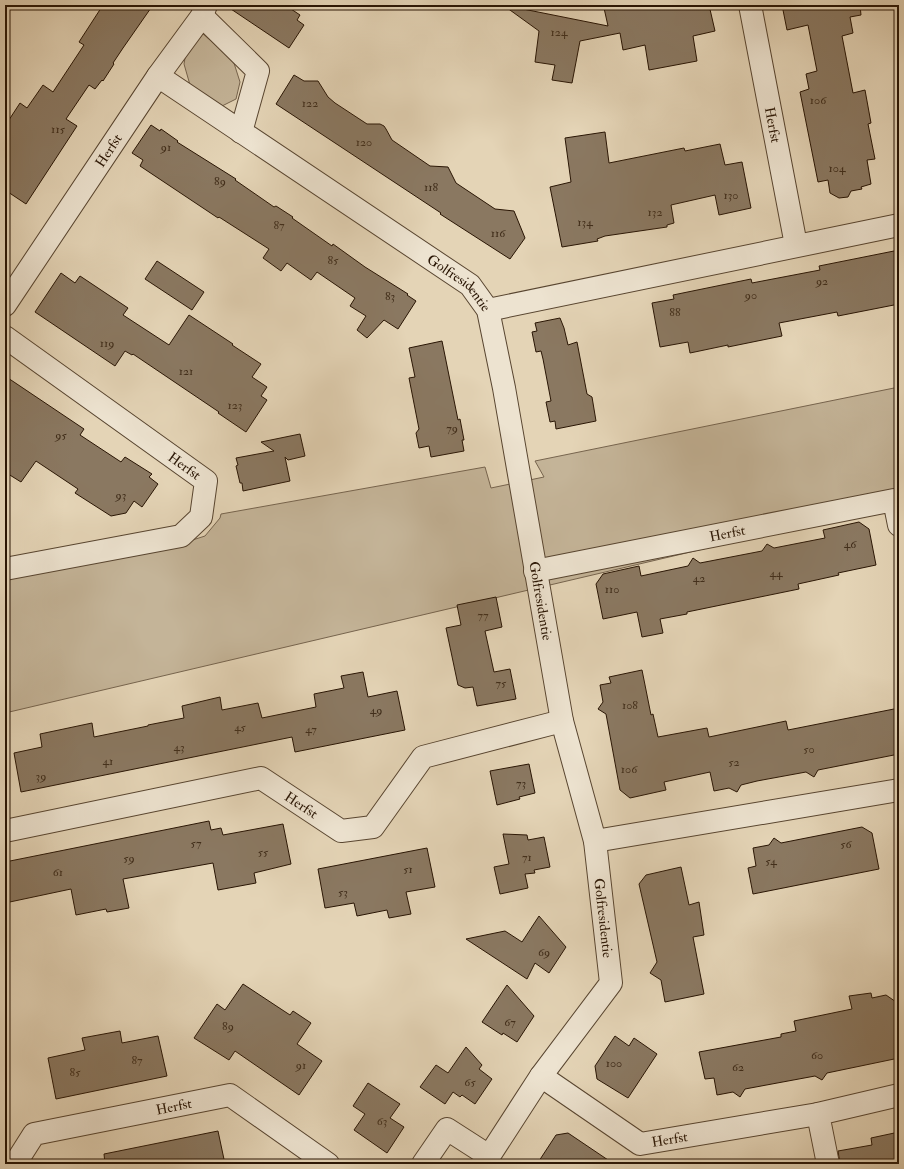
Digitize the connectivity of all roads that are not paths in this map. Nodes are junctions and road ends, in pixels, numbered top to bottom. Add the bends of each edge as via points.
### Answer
1 (750, 5) edge
2 (204, 10) edge
3 (158, 76) junction
4 (241, 132) junction
5 (899, 225) edge
6 (796, 245) junction
7 (5, 305) edge
8 (488, 310) junction
9 (5, 337) edge
10 (899, 525) edge
11 (5, 569) edge
12 (535, 571) junction
13 (562, 721) junction
14 (899, 790) edge
15 (5, 831) edge
16 (595, 841) junction
17 (541, 1076) junction
18 (899, 1095) edge
19 (818, 1114) junction
20 (486, 1160) edge
21 (15, 1164) edge
22 (328, 1164) edge
23 (423, 1164) edge
24 (828, 1164) edge

1 - 6 street, Herfst
2 - 3 street
2 - 4 street via 258,71
3 - 4 street, Golfresidentie
3 - 7 street, Herfst
4 - 8 street, Golfresidentie via 470,285
5 - 6 street
6 - 8 street
8 - 12 street, Golfresidentie
9 - 11 street, Herfst via 206,481 202,517 181,536
10 - 12 street, Herfst via 894,500
12 - 13 street, Golfresidentie
13 - 15 street, Herfst via 423,757 373,827 341,831 261,778
13 - 16 street, Golfresidentie
14 - 16 street
16 - 17 street, Golfresidentie via 611,984
17 - 19 street, Herfst via 640,1144
17 - 20 street, Golfresidentie
18 - 19 street, Herfst
19 - 24 street
20 - 23 street, Golfresidentie via 447,1129
21 - 22 street, Herfst via 34,1134 230,1095

